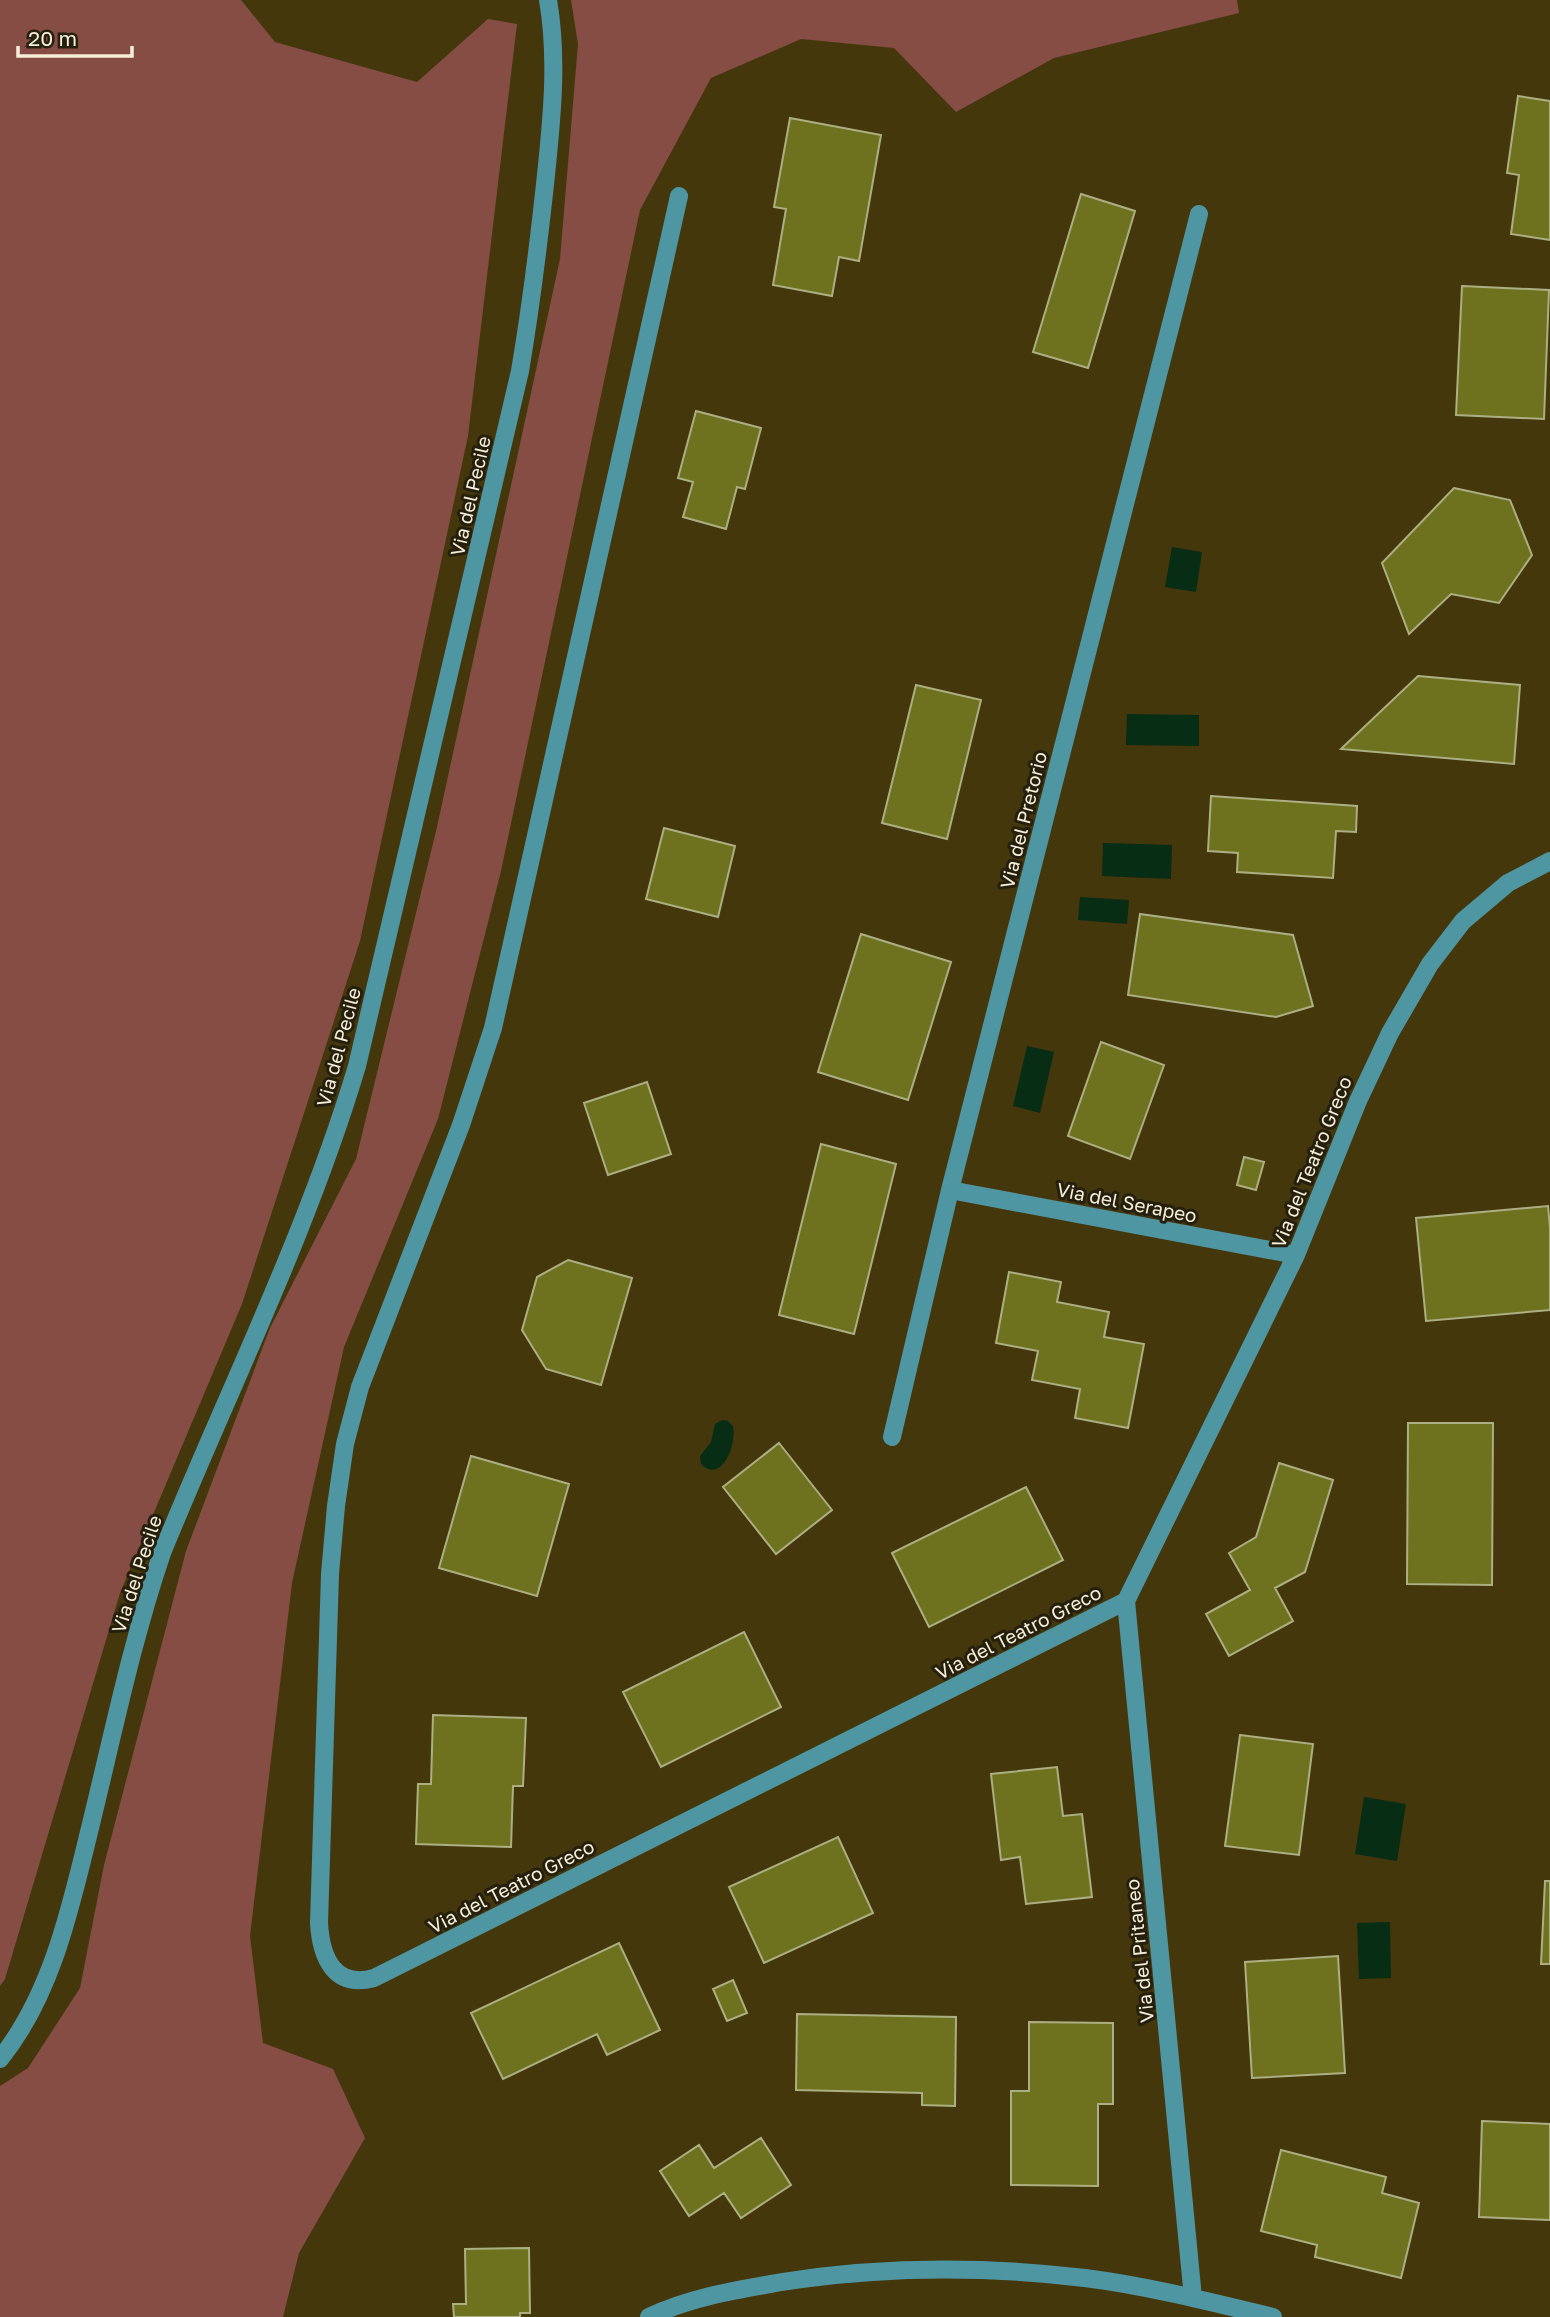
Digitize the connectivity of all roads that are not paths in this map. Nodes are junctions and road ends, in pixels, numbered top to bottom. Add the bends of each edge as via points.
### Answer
1 (548, 0) edge
2 (679, 196) dead end
3 (1199, 214) dead end
4 (1550, 861) edge
5 (950, 1190) junction
6 (1296, 1255) junction
7 (892, 1437) dead end
8 (1126, 1601) junction
9 (0, 2059) edge
10 (1194, 2298) junction
11 (649, 2317) edge
12 (1273, 2317) edge

1 - 9 street, Via del Pecile via 554,49 551,114 535,276 520,371 357,1066 322,1173 162,1553 58,1944 26,2021
2 - 8 street, Via del Teatro Greco via 493,1028 461,1125 360,1387 345,1444 330,1574 319,1923 324,1955 340,1975 356,1982 374,1978
3 - 5 street, Via del Pretorio
4 - 6 street, Via del Teatro Greco via 1508,883 1479,906 1430,964 1370,1075
5 - 6 street, Via del Serapeo
5 - 7 street, Via del Pretorio
6 - 8 street, Via del Teatro Greco
8 - 10 street, Via del Pritaneo
10 - 11 street via 1064,2276 925,2269 735,2290
10 - 12 street

